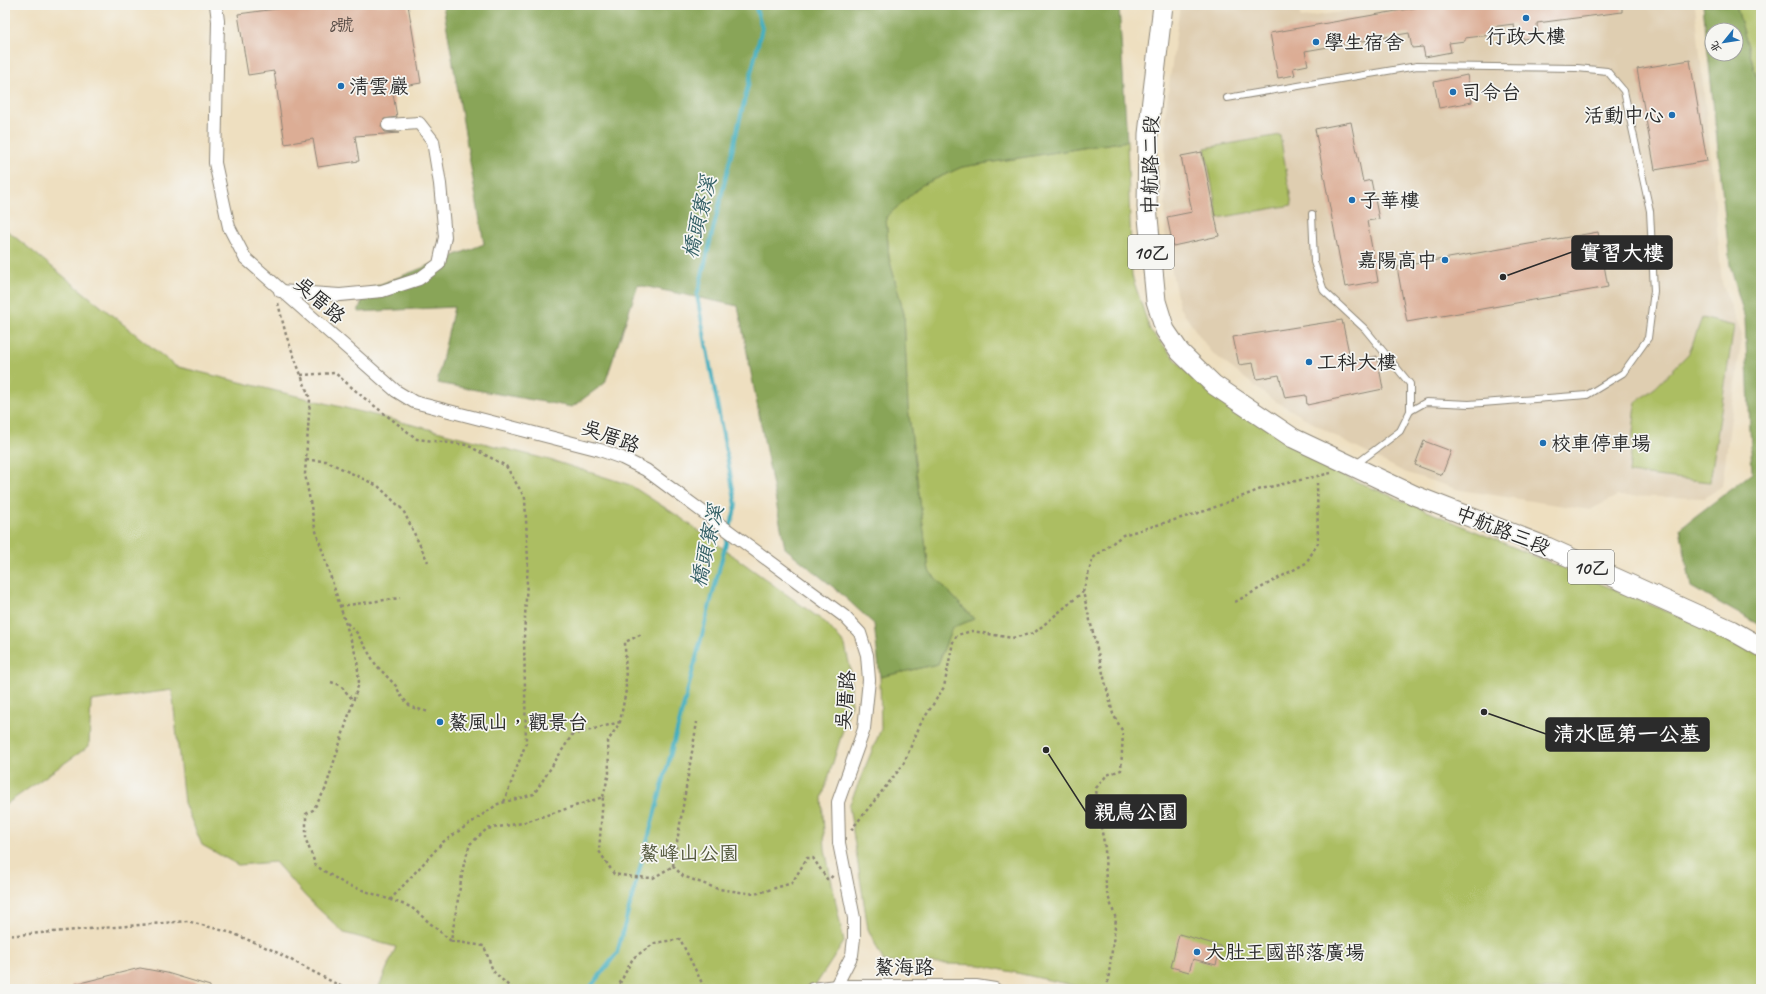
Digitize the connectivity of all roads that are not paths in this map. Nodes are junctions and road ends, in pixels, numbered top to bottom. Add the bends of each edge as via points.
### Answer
1 (216, 5) edge
2 (1163, 5) edge
3 (1227, 98) dead end
4 (388, 125) dead end
5 (1312, 214) dead end
6 (280, 291) junction
7 (1410, 410) junction
8 (1352, 467) junction
9 (1761, 647) edge
10 (835, 988) edge
11 (812, 989) edge
12 (995, 989) edge

1 - 6 street, 吳厝路 via 218,20 215,163 229,227 245,258
2 - 8 main road, 中航路二段 / 10乙 via 1148,134 1147,207 1156,301 1165,330 1180,352 1214,385 1293,438
3 - 7 lane via 1417,66 1577,68 1607,71 1624,91 1650,211 1654,291 1648,338 1623,373 1587,395 1469,404 1426,402
4 - 6 street via 419,123 433,141 445,237 439,264 418,279 382,291 340,295
5 - 7 lane via 1314,262 1324,292 1365,329 1410,384
6 - 10 street, 吳厝路 via 396,391 414,402 600,450 646,470 844,616 860,633 869,680 864,730 838,802 839,843 854,918 854,938 852,955
7 - 8 lane via 1400,431
8 - 9 main road, 中航路三段 / 10乙 via 1416,496 1547,547 1730,630
10 - 11 street, 鰲海路
10 - 12 street, 鰲海路 via 976,986

